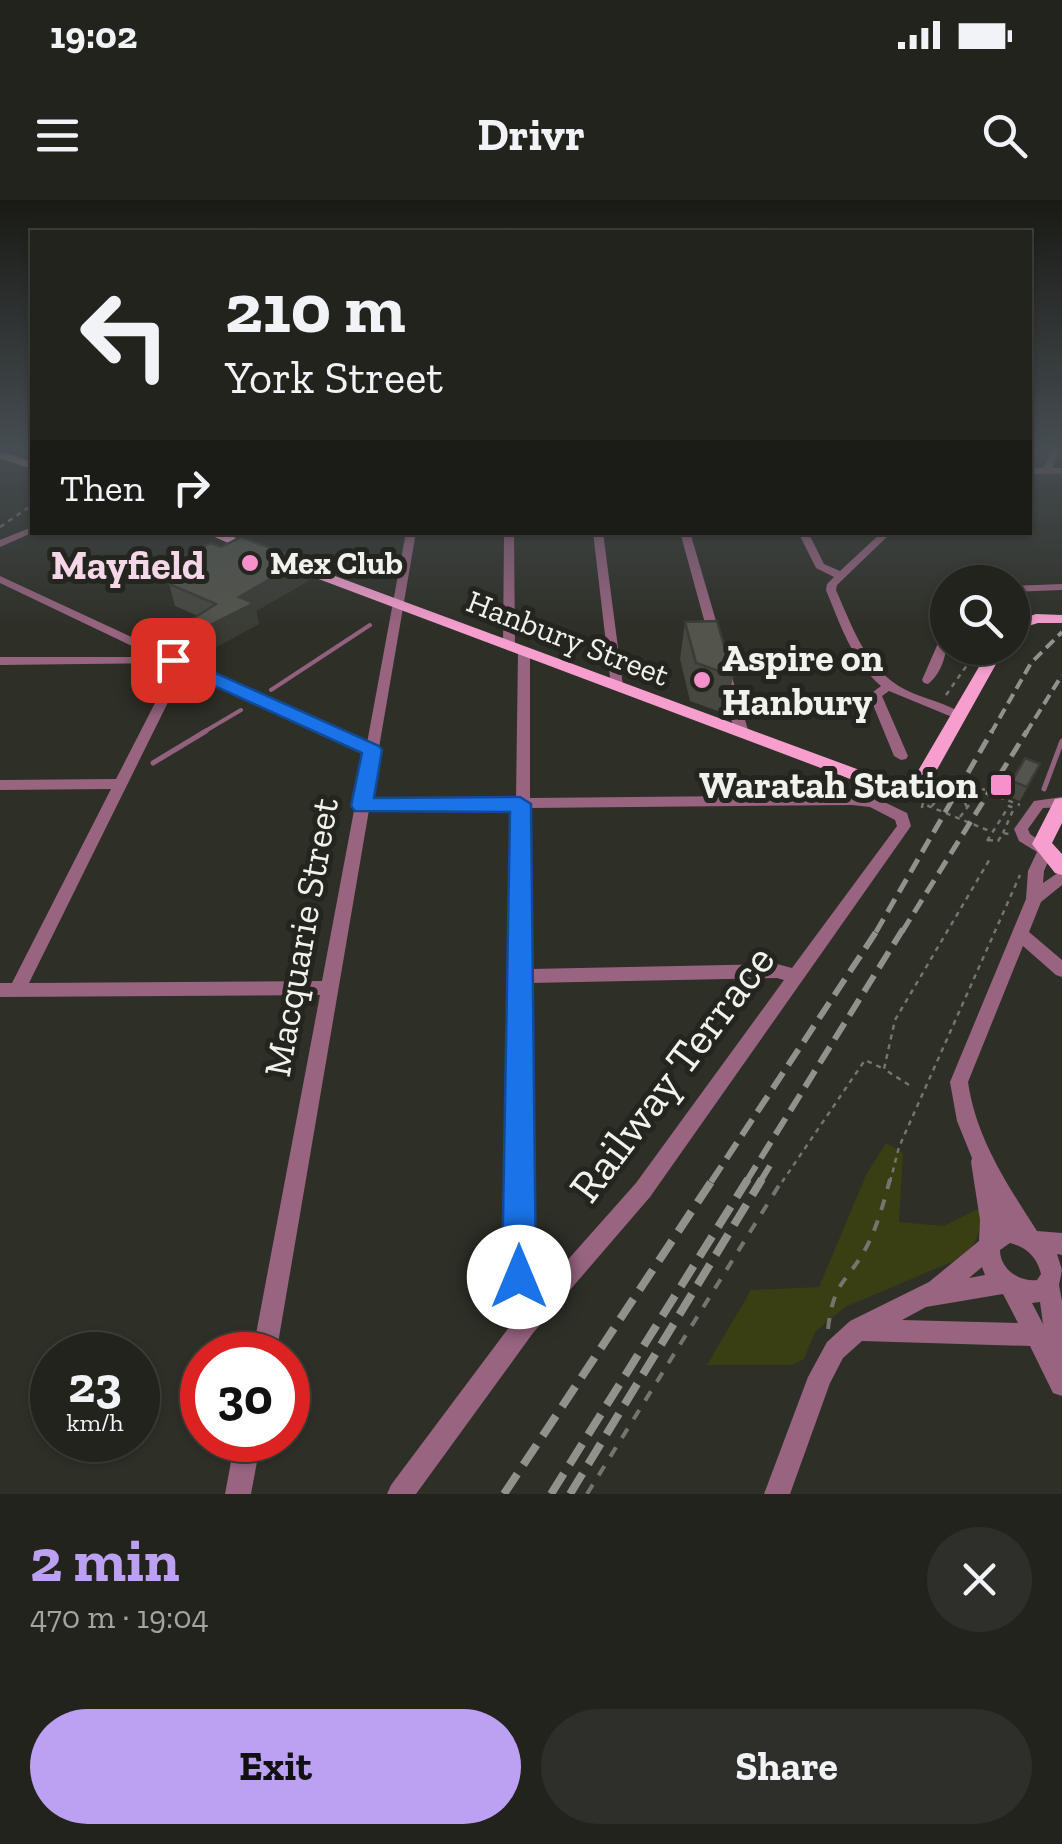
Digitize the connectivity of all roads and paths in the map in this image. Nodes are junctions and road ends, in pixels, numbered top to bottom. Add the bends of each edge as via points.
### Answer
1 (28, 508) edge
2 (0, 527) edge
3 (30, 531) edge
4 (217, 535) edge
5 (410, 535) edge
6 (509, 535) edge
7 (598, 535) edge
8 (685, 535) edge
9 (805, 535) edge
10 (885, 535) edge
11 (0, 544) edge
12 (840, 576) junction
13 (0, 579) edge
14 (1062, 587) edge
15 (1030, 588) edge
16 (398, 604) junction
17 (1056, 618) edge
18 (1030, 620) edge
19 (717, 646) edge
20 (517, 648) junction
21 (0, 662) edge
22 (177, 662) junction
23 (722, 664) edge
24 (935, 665) edge
25 (968, 665) edge
26 (987, 665) edge
27 (928, 680) dead end
28 (617, 686) junction
29 (887, 688) junction
30 (938, 695) dead end
31 (957, 714) junction
32 (742, 733) junction
33 (372, 750) junction
34 (902, 756) dead end
35 (118, 784) junction
36 (0, 785) edge
37 (985, 790) dead end
38 (943, 791) dead end
39 (976, 796) dead end
40 (1000, 797) dead end
41 (520, 804) junction
42 (922, 805) dead end
43 (1009, 805) junction
44 (1019, 805) dead end
45 (362, 806) junction
46 (932, 807) junction
47 (967, 808) junction
48 (1058, 808) edge
49 (1027, 812) dead end
50 (959, 818) junction
51 (992, 832) junction
52 (1003, 832) junction
53 (1056, 847) edge
54 (992, 857) dead end
55 (1024, 864) dead end
56 (1062, 868) edge
57 (1062, 876) edge
58 (1034, 899) junction
59 (1020, 933) junction
60 (1062, 970) edge
61 (521, 976) junction
62 (796, 976) junction
63 (331, 988) junction
64 (8, 990) edge
65 (884, 1069) junction
66 (909, 1084) dead end
67 (978, 1144) junction
68 (1031, 1240) junction
69 (1062, 1244) edge
70 (990, 1245) junction
71 (1053, 1280) edge
72 (1008, 1285) junction
73 (925, 1298) junction
74 (525, 1325) junction
75 (268, 1332) edge
76 (854, 1332) junction
77 (1039, 1335) junction
78 (829, 1360) junction
79 (1062, 1363) edge
80 (1062, 1384) edge
81 (244, 1462) edge
82 (238, 1494) edge
83 (400, 1494) edge
84 (587, 1494) edge
85 (777, 1494) edge

1 - 2 path
3 - 11 street
4 - 16 main road, Hanbury Street
5 - 16 street, Macquarie Street
6 - 20 street
7 - 28 street
8 - 19 street
9 - 12 street via 820,566
10 - 12 street
12 - 29 street via 831,590 864,664
13 - 22 street
14 - 15 street
16 - 20 main road, Hanbury Street
16 - 33 street, Macquarie Street
17 - 18 main road
20 - 28 main road, Hanbury Street
20 - 41 street
21 - 22 street
22 - 33 street
22 - 35 street
23 - 32 street
24 - 27 street
25 - 30 path via 951,693
26 - 31 main road
28 - 32 main road, Hanbury Street
29 - 31 street
29 - 34 street via 875,695
31 - 32 main road, Hanbury Street via 924,776 908,787 878,785
33 - 45 street, Macquarie Street
35 - 36 street
35 - 64 street
37 - 47 path via 976,788
38 - 46 path
39 - 47 path
40 - 43 path
41 - 45 street
41 - 61 street
41 - 62 street, Railway Terrace via 852,800 893,810 904,826
42 - 46 path
43 - 44 path
43 - 51 path
43 - 52 path via 1014,808
45 - 63 street, Macquarie Street
46 - 50 path
47 - 50 path
48 - 53 main road via 1042,841
49 - 52 path via 1021,809 1011,826 1013,836
50 - 51 path
51 - 52 path via 987,841 998,841
53 - 56 main road
53 - 58 street via 1036,871
54 - 65 path via 895,1020
55 - 78 path via 899,1147 865,1250 832,1294
57 - 58 street
58 - 59 street
59 - 60 street
59 - 67 street via 959,1082
61 - 62 street
61 - 74 street via 519,1277
62 - 74 street, Railway Terrace via 643,1190
63 - 64 street
63 - 75 street, Macquarie Street
65 - 66 path
65 - 84 path via 866,1060 805,1144
67 - 68 street
67 - 70 street
68 - 69 street
68 - 70 street via 1004,1232
68 - 71 street via 1049,1262
70 - 72 street via 992,1265
70 - 73 street
71 - 72 street via 1032,1293
71 - 79 street
72 - 73 street
72 - 77 street
73 - 76 street
74 - 83 street, Railway Terrace
76 - 77 street
76 - 78 street
77 - 80 street
78 - 85 street
81 - 82 street

